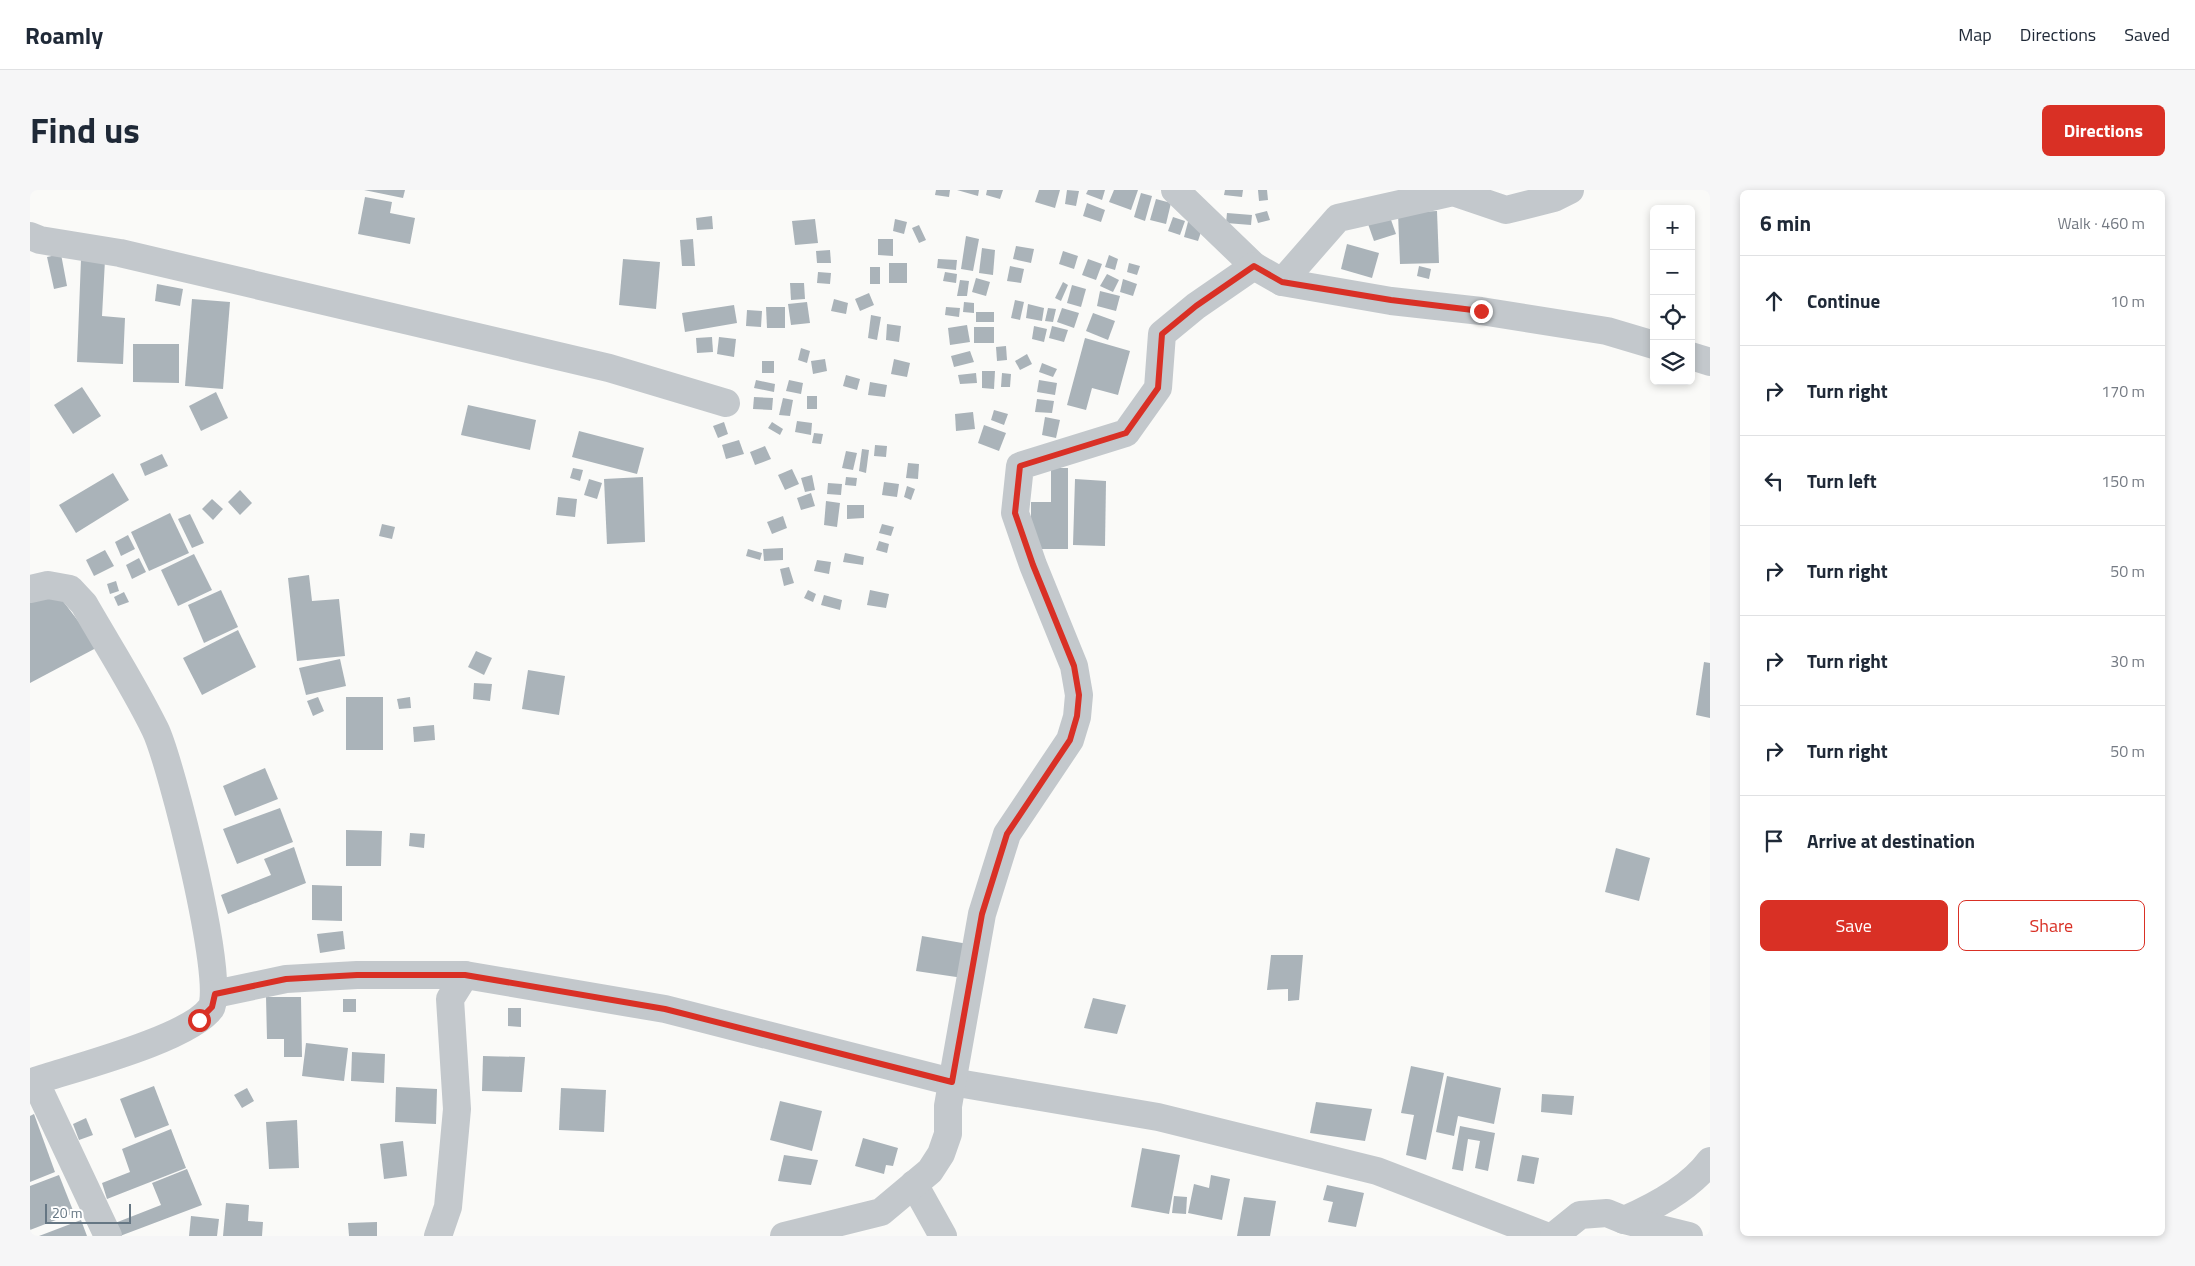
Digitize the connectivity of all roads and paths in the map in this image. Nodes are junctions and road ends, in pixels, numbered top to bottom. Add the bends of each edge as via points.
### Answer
1 (1175, 190) edge
2 (1570, 190) edge
3 (30, 236) edge
4 (1254, 266) junction
5 (1282, 282) junction
6 (1650, 344) edge
7 (1695, 357) edge
8 (1710, 362) edge
9 (726, 403) dead end
10 (30, 589) edge
11 (465, 975) junction
12 (215, 994) junction
13 (32, 1082) edge
14 (952, 1082) junction
15 (1710, 1161) edge
16 (914, 1184) junction
17 (1624, 1220) junction
18 (108, 1236) edge
19 (438, 1236) edge
20 (784, 1236) edge
21 (943, 1236) edge
22 (1546, 1236) edge
23 (1554, 1236) edge
24 (1689, 1236) edge

1 - 4 street
2 - 5 street via 1554,198 1506,210 1453,192 1338,218
3 - 9 street via 120,253 610,368
4 - 5 street
4 - 14 street via 1162,334 1158,388 1126,433 1020,466 1015,513 1074,666 1079,695 1077,716 1070,740 1007,834 982,914
5 - 6 street via 1598,330
7 - 8 street
10 - 12 street via 48,585 70,589 84,604 156,730 173,778 209,940
11 - 12 street via 286,979
11 - 14 street via 665,1009
11 - 19 street via 450,999 457,1109 448,1207
12 - 13 street via 212,1007 199,1020 172,1036
13 - 18 street
14 - 16 street via 948,1134 941,1154 930,1171
14 - 22 street via 1158,1117 1377,1171
15 - 17 street via 1704,1170 1657,1206
16 - 20 street via 881,1212
16 - 21 street
17 - 23 street via 1607,1212 1580,1215
17 - 24 street

